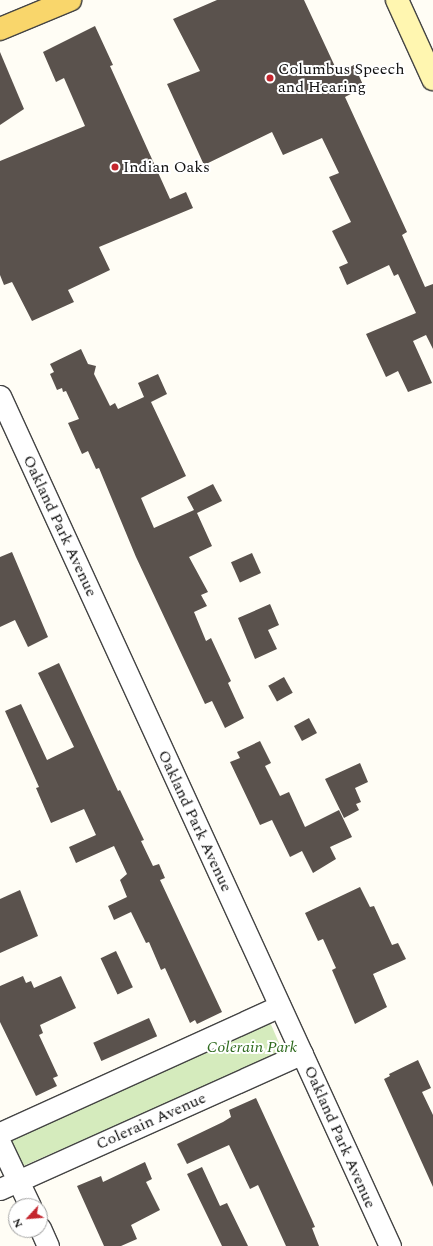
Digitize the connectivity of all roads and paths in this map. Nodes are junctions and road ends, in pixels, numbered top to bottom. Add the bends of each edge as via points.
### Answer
1 (70, 0) edge
2 (397, 0) edge
3 (0, 29) edge
4 (433, 79) edge
5 (0, 396) edge
6 (280, 1006) junction
7 (302, 1053) junction
8 (0, 1133) edge
9 (0, 1143) edge
10 (9, 1185) edge
11 (22, 1198) edge
12 (390, 1246) edge

1 - 3 main road
2 - 4 main road
5 - 6 street, Oakland Park Avenue
6 - 7 street, Oakland Park Avenue
6 - 8 street
7 - 10 street, Colerain Avenue
7 - 12 street, Oakland Park Avenue
9 - 10 street
10 - 11 street

